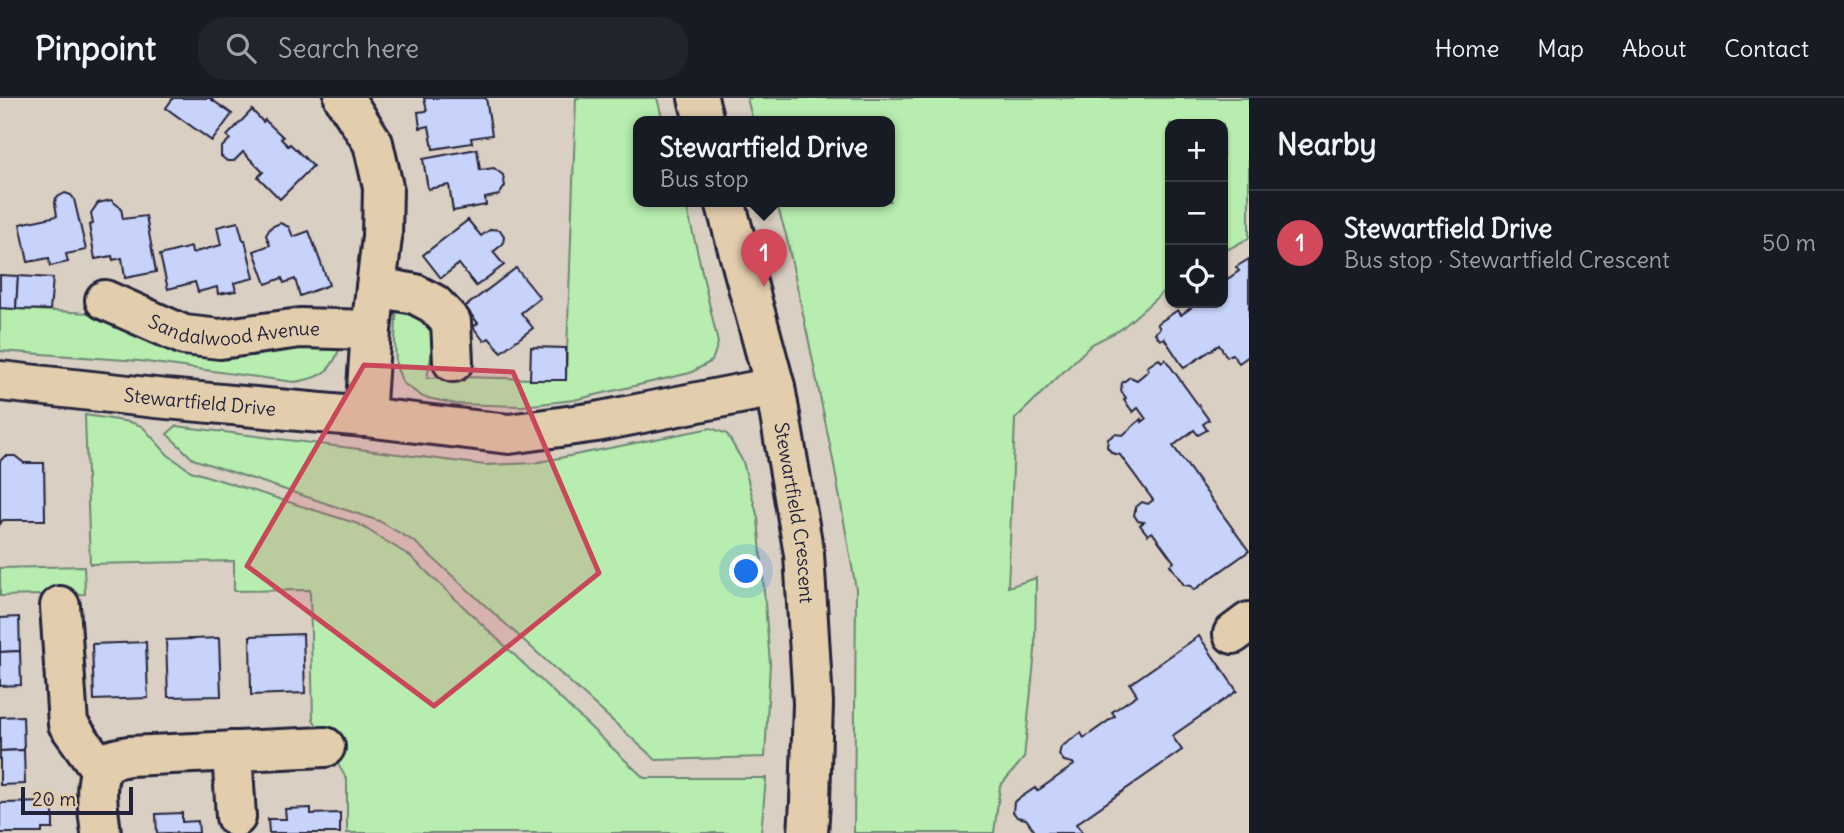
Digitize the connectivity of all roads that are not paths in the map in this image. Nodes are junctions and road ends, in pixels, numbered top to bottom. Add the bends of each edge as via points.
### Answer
1 (344, 98) edge
2 (698, 98) edge
3 (703, 116) edge
4 (727, 207) edge
5 (376, 287) junction
6 (104, 300) dead end
7 (371, 330) junction
8 (453, 362) dead end
9 (0, 381) edge
10 (775, 387) junction
11 (365, 417) junction
12 (60, 606) dead end
13 (326, 747) dead end
14 (232, 751) junction
15 (101, 770) junction
16 (236, 817) dead end
17 (102, 833) edge
18 (808, 833) edge

1 - 5 street via 373,143 383,187
2 - 3 street
4 - 10 street, Stewartfield Crescent
5 - 7 street
5 - 8 street via 415,294 434,304 451,322
6 - 7 street, Sandalwood Avenue via 184,335 220,340 300,328
7 - 11 street
9 - 11 street, Stewartfield Drive
10 - 11 street, Stewartfield Drive via 509,434
10 - 18 street, Stewartfield Crescent via 804,554 813,703
12 - 15 street via 68,724
13 - 14 street
14 - 15 street via 129,755 110,760
14 - 16 street
15 - 17 street via 96,787

